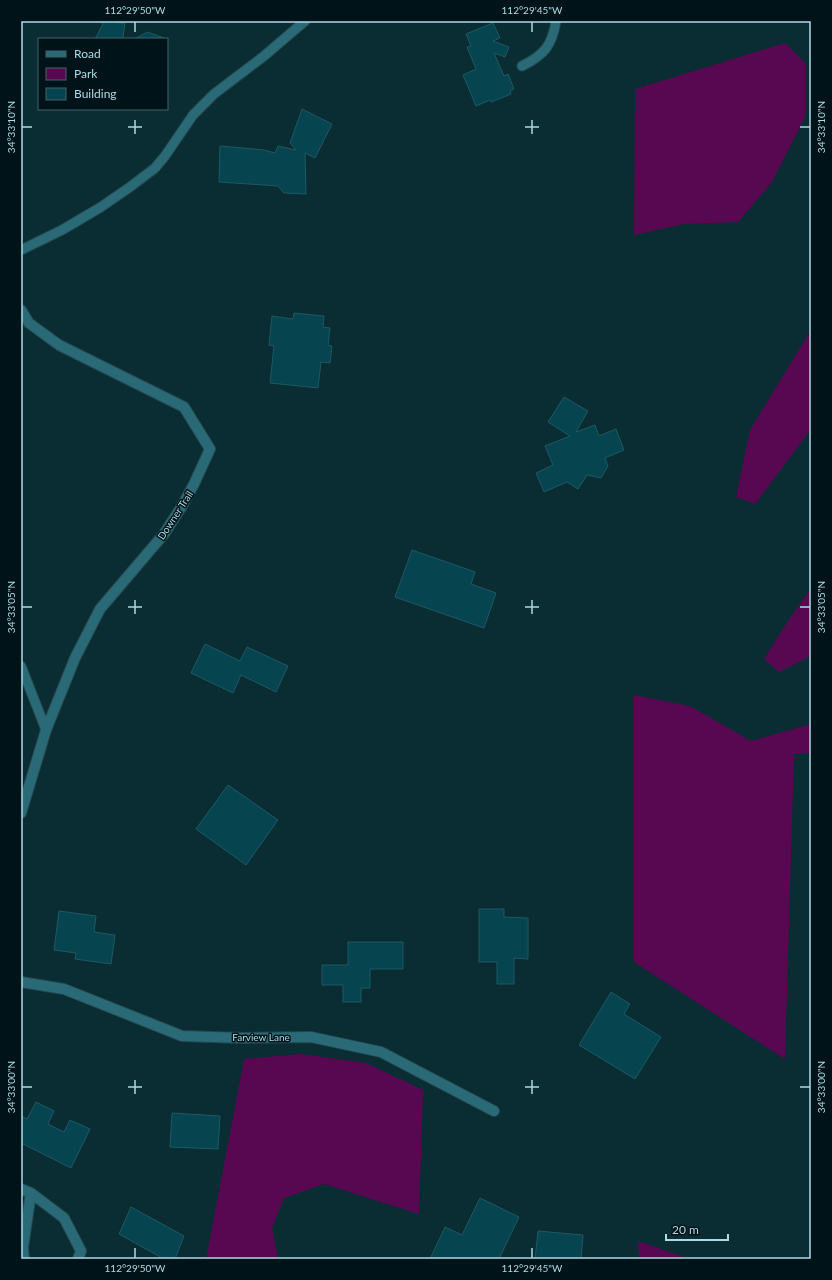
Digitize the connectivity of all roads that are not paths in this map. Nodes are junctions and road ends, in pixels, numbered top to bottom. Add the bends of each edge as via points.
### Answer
1 (305, 21) edge
2 (556, 21) edge
3 (522, 66) dead end
4 (21, 250) edge
5 (21, 310) edge
6 (21, 666) edge
7 (46, 730) junction
8 (21, 813) edge
9 (21, 982) edge
10 (494, 1111) dead end
11 (26, 1191) edge
12 (24, 1259) edge
13 (78, 1259) edge

1 - 4 lane via 193,114 155,168 101,207
2 - 3 lane via 551,41 538,58
5 - 7 street, Downer Trail via 29,323 59,345 184,407 210,449 194,484 164,534 100,609 75,658
6 - 7 lane
7 - 8 street, Downer Trail
9 - 10 street, Farview Lane via 64,989 182,1036 311,1037 381,1052
11 - 12 street via 22,1247
11 - 13 street via 64,1218 81,1251

